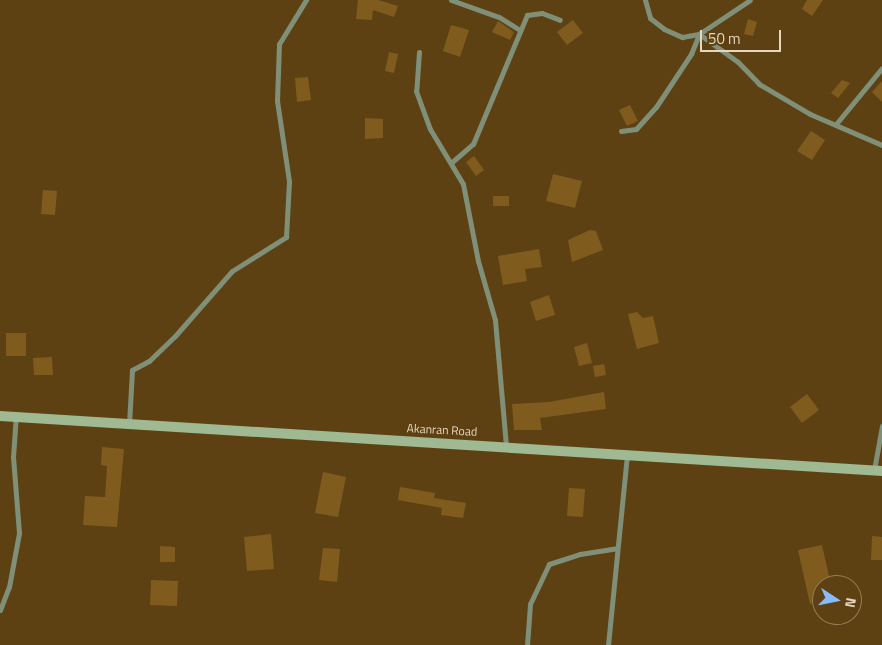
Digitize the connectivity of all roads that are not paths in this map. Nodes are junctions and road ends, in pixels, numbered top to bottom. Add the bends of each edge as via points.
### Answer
1 (306, 0) edge
2 (451, 0) edge
3 (645, 0) edge
4 (750, 0) edge
5 (560, 20) dead end
6 (520, 30) junction
7 (699, 34) junction
8 (419, 52) dead end
9 (882, 68) edge
10 (836, 124) junction
11 (621, 131) dead end
12 (882, 145) edge
13 (452, 162) junction
14 (0, 416) edge
15 (16, 418) junction
16 (129, 424) junction
17 (882, 426) edge
18 (506, 446) junction
19 (628, 453) junction
20 (878, 470) edge
21 (618, 548) junction
22 (0, 610) edge
23 (527, 645) edge
24 (608, 645) edge

1 - 16 street via 279,44 277,101 289,181 286,237 232,272 176,336 149,361 132,370
2 - 6 street via 499,18
3 - 7 street via 650,18 664,30 682,37
4 - 7 street
5 - 6 street via 542,13 527,15
6 - 13 street via 511,59 473,144
7 - 10 street via 738,62 759,84 810,114
7 - 11 street via 691,54 656,106 636,129
8 - 13 street via 416,92 430,129
9 - 10 street
10 - 12 street
13 - 18 street via 463,184 478,261 495,320
14 - 15 main road, Akanran Road
15 - 16 main road, Akanran Road
15 - 22 street via 13,457 19,533 9,587
16 - 18 main road, Akanran Road
17 - 20 street
18 - 19 main road, Akanran Road
19 - 20 main road, Akanran Road
19 - 21 street
21 - 23 street via 580,554 548,564 530,604
21 - 24 street

